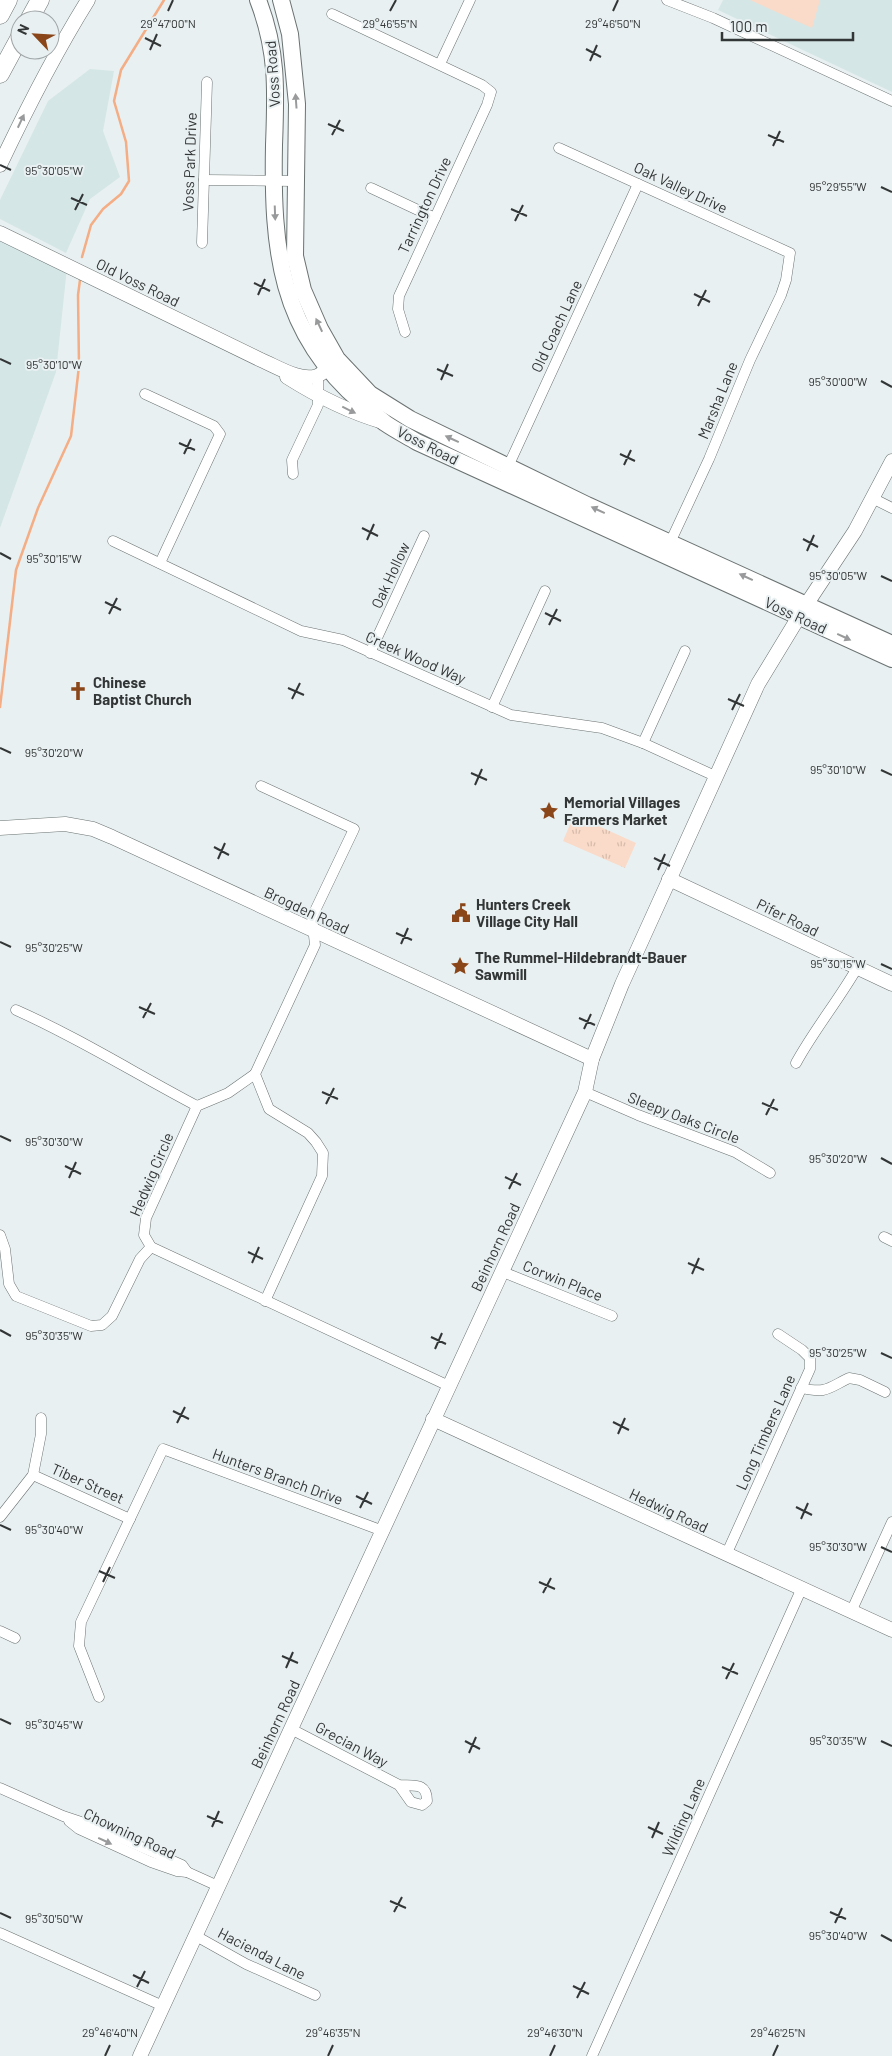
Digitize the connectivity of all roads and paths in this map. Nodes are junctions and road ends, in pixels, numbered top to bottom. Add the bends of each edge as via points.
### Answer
1 (8, 0) edge
2 (88, 0) edge
3 (258, 0) edge
4 (281, 0) edge
5 (470, 0) edge
6 (666, 0) edge
7 (332, 14) dead end
8 (0, 16) edge
9 (290, 34) junction
10 (270, 40) junction
11 (10, 55) edge
12 (440, 64) junction
13 (0, 74) edge
14 (207, 82) dead end
15 (892, 101) edge
16 (559, 148) dead end
17 (0, 165) edge
18 (204, 180) junction
19 (274, 181) junction
20 (295, 181) junction
21 (638, 184) junction
22 (371, 188) dead end
23 (435, 218) junction
24 (0, 233) edge
25 (202, 243) dead end
26 (790, 253) joint
27 (406, 332) dead end
28 (261, 360) junction
29 (327, 368) junction
30 (145, 394) dead end
31 (319, 396) junction
32 (384, 422) junction
33 (892, 460) edge
34 (505, 473) junction
35 (293, 474) dead end
36 (872, 498) junction
37 (892, 508) edge
38 (424, 536) dead end
39 (113, 541) dead end
40 (667, 549) junction
41 (160, 563) junction
42 (545, 591) dead end
43 (803, 611) junction
44 (892, 644) edge
45 (685, 651) dead end
46 (370, 653) junction
47 (892, 659) edge
48 (492, 707) junction
49 (643, 743) junction
50 (715, 776) junction
51 (261, 786) dead end
52 (0, 828) edge
53 (669, 879) junction
54 (315, 932) junction
55 (857, 968) junction
56 (892, 984) edge
57 (16, 1010) dead end
58 (592, 1059) junction
59 (796, 1063) dead end
60 (255, 1074) junction
61 (585, 1092) junction
62 (197, 1106) junction
63 (770, 1173) dead end
64 (0, 1235) edge
65 (151, 1247) junction
66 (502, 1272) junction
67 (265, 1301) junction
68 (612, 1316) dead end
69 (778, 1334) dead end
70 (449, 1386) junction
71 (801, 1388) junction
72 (885, 1392) dead end
73 (41, 1418) dead end
74 (433, 1420) junction
75 (33, 1475) junction
76 (0, 1517) edge
77 (130, 1519) junction
78 (892, 1522) edge
79 (383, 1531) junction
80 (726, 1555) junction
81 (802, 1590) junction
82 (851, 1612) junction
83 (892, 1630) edge
84 (0, 1631) edge
85 (15, 1638) dead end
86 (100, 1697) dead end
87 (292, 1729) junction
88 (399, 1785) dead end
89 (0, 1788) edge
90 (218, 1886) junction
91 (0, 1933) edge
92 (196, 1936) junction
93 (315, 1995) dead end
94 (163, 2006) junction
95 (140, 2056) edge
96 (592, 2056) edge

1 - 8 highway
17 -> 2 street via 29,104
3 - 10 main road, Voss Road
4 - 9 main road, Voss Road
5 - 12 street
6 - 15 street via 713,18
7 - 12 street
9 - 10 main road
20 -> 9 main road, Voss Road via 297,104
10 - 19 main road, Voss Road via 276,92
11 - 13 highway
12 - 23 street, Tarrington Drive via 491,91
14 - 18 street, Voss Park Drive
16 - 21 street, Oak Valley Drive
18 - 19 street
18 - 25 street, Voss Park Drive
19 - 20 street
19 -> 29 main road, Voss Road via 276,238 289,299 300,326
29 -> 20 main road, Voss Road via 320,329 303,290 295,256
21 - 26 street, Oak Valley Drive
21 - 34 street, Old Coach Lane
22 - 23 street
23 - 27 street, Tarrington Drive via 399,296 398,309
24 - 28 street, Old Voss Road
26 - 40 street, Marsha Lane via 781,295
28 - 29 street, Old Voss Road via 308,378
28 - 31 street, Old Voss Road
29 - 31 street
29 - 32 main road, Voss Road
34 -> 29 main road, Voss Road
30 - 41 street via 214,426 220,434
31 -> 32 street, Old Voss Road via 359,415
31 - 35 street via 318,405 292,460
32 - 34 main road, Voss Road via 417,442
33 - 36 street, Beinhorn Road
34 - 40 main road, Voss Road
36 - 37 street
36 - 43 street, Beinhorn Road
38 - 46 street, Oak Hollow
39 - 41 street, Creek Wood Way
40 - 43 main road, Voss Road
41 - 46 street, Creek Wood Way via 301,631 343,640
42 - 48 street
43 - 44 main road, Voss Road
43 -> 47 main road, Voss Road
43 - 50 street, Beinhorn Road via 758,684
45 - 49 street
46 - 48 street, Creek Wood Way
48 - 49 street, Creek Wood Way via 530,719 602,728
49 - 50 street, Creek Wood Way
50 - 53 street, Beinhorn Road
51 - 54 street via 354,828 312,917
52 - 54 street, Brogden Road via 65,824 93,829
53 - 55 street, Pifer Road
53 - 58 street, Beinhorn Road
54 - 58 street, Brogden Road
54 - 60 street via 315,945
55 - 56 street, Pifer Road
55 - 59 street
57 - 62 street via 75,1038
58 - 61 street, Beinhorn Road
60 - 62 street via 228,1093
60 - 67 street via 269,1109 308,1133 322,1153 323,1165 322,1176
61 - 63 street, Sleepy Oaks Circle via 735,1152
61 - 66 street, Beinhorn Road
62 - 65 street, Hedwig Circle via 146,1218 144,1235
64 - 65 street via 9,1284 16,1296 92,1326 102,1326 112,1316 140,1259
65 - 67 street
66 - 68 street, Corwin Place
66 - 70 street, Beinhorn Road
67 - 70 street
69 - 71 street, Long Timbers Lane via 810,1358 810,1368
70 - 74 street, Beinhorn Road
71 - 72 street via 828,1390 849,1378
71 - 80 street, Long Timbers Lane
73 - 75 street
74 - 79 street, Beinhorn Road
74 - 80 street, Hedwig Road
75 - 76 street
75 - 77 street, Tiber Street
77 - 79 street, Hunters Branch Drive via 163,1449
77 - 86 street via 81,1622 79,1646
78 - 82 street
79 - 87 street, Beinhorn Road
80 - 81 street, Hedwig Road
81 - 82 street, Hedwig Road
81 - 96 street, Wilding Lane
82 - 83 street, Hedwig Road
84 - 85 street
87 - 88 street, Grecian Way
87 - 90 street, Beinhorn Road
89 - 90 street, Chowning Road via 105,1831
90 - 92 street, Beinhorn Road
91 - 94 street
92 - 93 street, Hacienda Lane via 246,1964
92 - 94 street, Beinhorn Road
94 - 95 street, Beinhorn Road

